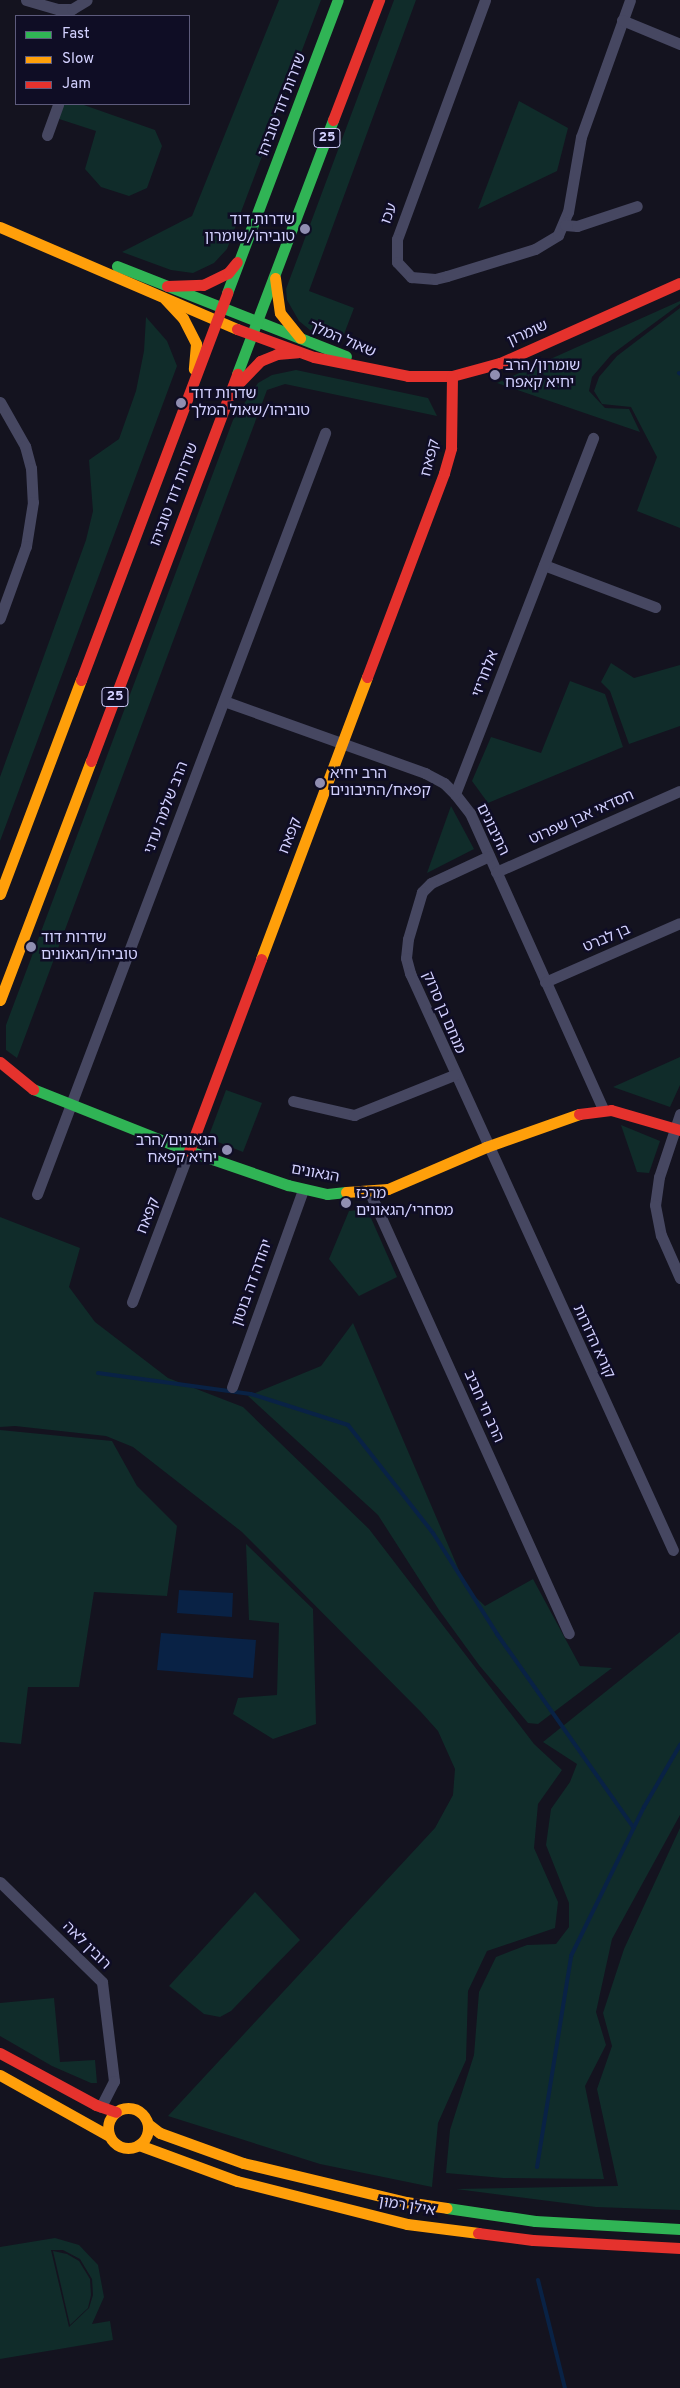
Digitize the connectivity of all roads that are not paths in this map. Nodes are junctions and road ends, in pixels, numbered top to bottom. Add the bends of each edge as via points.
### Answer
1 (26, 0) edge
2 (338, 0) edge
3 (379, 0) edge
4 (485, 0) edge
5 (630, 0) edge
6 (86, 1) edge
7 (84, 15) edge
8 (622, 20) junction
9 (680, 44) edge
10 (58, 105) edge
11 (47, 135) dead end
12 (637, 206) dead end
13 (0, 215) edge
14 (565, 224) junction
15 (0, 227) edge
16 (241, 256) junction
17 (275, 275) junction
18 (680, 283) edge
19 (167, 286) junction
20 (165, 299) junction
21 (222, 307) junction
22 (258, 320) junction
23 (216, 322) junction
24 (252, 336) junction
25 (300, 338) junction
26 (298, 352) junction
27 (379, 372) junction
28 (452, 376) junction
29 (190, 391) junction
30 (230, 393) junction
31 (0, 402) edge
32 (325, 433) dead end
33 (593, 438) dead end
34 (544, 565) junction
35 (656, 607) dead end
36 (0, 618) edge
37 (224, 701) junction
38 (342, 741) junction
39 (680, 791) edge
40 (455, 794) junction
41 (489, 856) junction
42 (496, 872) junction
43 (0, 894) edge
44 (680, 923) edge
45 (546, 982) junction
46 (0, 1000) edge
47 (0, 1062) edge
48 (454, 1075) junction
49 (12, 1085) dead end
50 (33, 1088) junction
51 (293, 1101) dead end
52 (71, 1104) junction
53 (603, 1109) junction
54 (680, 1114) edge
55 (677, 1129) edge
56 (486, 1147) junction
57 (189, 1150) junction
58 (303, 1190) junction
59 (370, 1192) junction
60 (37, 1194) dead end
61 (680, 1278) edge
62 (132, 1302) dead end
63 (232, 1387) dead end
64 (673, 1550) dead end
65 (569, 1633) dead end
66 (0, 1882) edge
67 (0, 2053) edge
68 (0, 2075) edge
69 (101, 2107) junction
70 (116, 2112) junction
71 (148, 2124) junction
72 (109, 2136) junction
73 (139, 2145) junction
74 (680, 2229) edge
75 (680, 2248) edge

1 - 6 street via 58,9 72,9
2 - 16 main road, שדרות דוד טוביהו / 25
3 - 17 main road, שדרות דוד טוביהו / 25
4 - 14 street, עכו via 397,239 397,262 411,277 435,279 536,249 558,236
5 - 8 street
6 - 7 street
8 - 9 street
8 - 14 street via 581,137
10 - 11 street
12 - 14 street via 576,226
13 - 19 main road, שאול המלך
15 - 20 main road, שאול המלך
16 - 19 main road via 228,273 215,281 192,288
16 - 21 main road, שדרות דוד טוביהו / 25
17 - 22 main road, שדרות דוד טוביהו / 25
17 - 25 main road via 280,313
18 - 28 main road, שומרון via 500,363
19 - 21 main road, שאול המלך
20 - 23 main road, שאול המלך
20 - 29 main road via 182,318 196,344
21 - 22 main road, שאול המלך
21 - 23 main road, שדרות דוד טוביהו / 25
22 - 24 main road, שדרות דוד טוביהו / 25
22 - 25 main road, שאול המלך
23 - 24 main road, שאול המלך
23 - 29 main road, שדרות דוד טוביהו / 25
24 - 26 main road, שאול המלך
24 - 30 main road, שדרות דוד טוביהו / 25
25 - 27 main road, שאול המלך
26 - 27 main road, שאול המלך
26 - 30 main road via 276,354 260,361
27 - 28 main road, שומרון
28 - 38 main road, קפאח via 451,448 444,473
29 - 43 main road, שדרות דוד טוביהו / 25
30 - 46 main road, שדרות דוד טוביהו / 25
31 - 36 street via 25,446 31,468 33,502 26,546
32 - 37 street, הרב שלמה עדני
33 - 34 street, אלחריזי
34 - 35 street
34 - 40 street, אלחריזי
37 - 38 street, התיבונים
37 - 52 street, הרב שלמה עדני
38 - 40 street, התיבונים via 425,773 444,783
38 - 57 main road, קפאח
39 - 42 street, חסדאי אבן שפרוט
40 - 41 street, התיבונים via 470,813
41 - 42 street, התיבונים
41 - 48 street, מנחם בן סרוק via 431,884 422,892 408,939 406,958 414,988
42 - 45 street, התיבונים
44 - 45 street, בן לברט
45 - 53 street, התיבונים
47 - 50 main road
48 - 51 street, מנחם בן סרוק via 354,1115
48 - 56 street, מנחם בן סרוק
49 - 50 main road
50 - 52 main road, הגאונים
52 - 57 main road, הגאונים
52 - 60 street, הרב שלמה עדני
53 - 55 main road, הגאונים
53 - 56 main road, הגאונים via 561,1119
54 - 55 street
55 - 61 street via 659,1176 655,1205 661,1236
56 - 59 main road, הגאונים via 405,1184
56 - 64 street, קורא הדורות
57 - 58 main road, הגאונים
57 - 62 street, קפאח
58 - 59 main road, הגאונים via 327,1194
58 - 63 street, יהודה דה בוטון
59 - 65 street, הרב חי חביב
66 - 69 street, רובין לאה via 102,1982 114,2080
67 - 69 main road
68 - 72 main road
69 - 70 main road
70 - 71 main road via 135,2110
70 - 72 main road via 108,2123
71 - 73 main road via 146,2136
71 - 74 main road, אילן רמון via 160,2132 243,2163 406,2202 535,2221
72 - 73 main road via 122,2148
73 - 75 main road, אילן רמון via 237,2181 407,2224 550,2242

